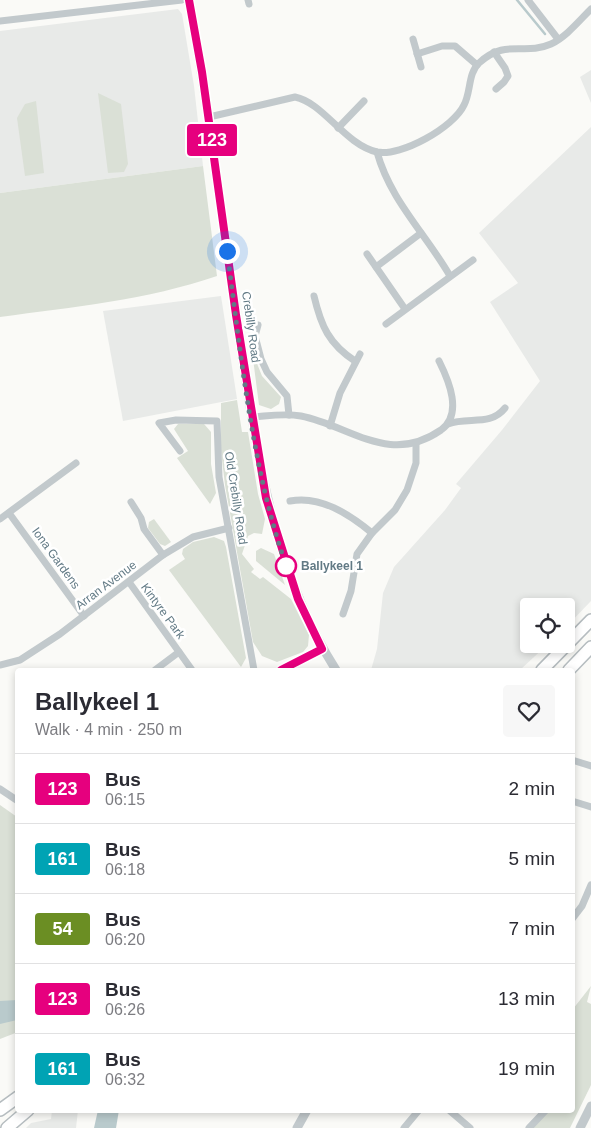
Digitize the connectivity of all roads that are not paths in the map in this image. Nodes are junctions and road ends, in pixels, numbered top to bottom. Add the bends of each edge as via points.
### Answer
1 (182, 0) edge
2 (189, 0) edge
3 (528, 0) edge
4 (135, 3) edge
5 (591, 9) edge
6 (0, 21) edge
7 (413, 39) dead end
8 (558, 39) junction
9 (494, 52) junction
10 (417, 54) junction
11 (477, 65) junction
12 (421, 67) dead end
13 (496, 89) dead end
14 (364, 101) dead end
15 (209, 117) junction
16 (338, 128) junction
17 (377, 152) junction
18 (421, 234) junction
19 (367, 254) dead end
20 (473, 260) dead end
21 (376, 267) junction
22 (450, 276) junction
23 (314, 296) dead end
24 (405, 309) junction
25 (386, 324) dead end
26 (258, 325) dead end
27 (360, 354) dead end
28 (355, 361) junction
29 (439, 361) dead end
30 (505, 408) dead end
31 (289, 415) junction
32 (251, 417) junction
33 (448, 424) junction
34 (330, 426) junction
35 (416, 443) junction
36 (180, 452) dead end
37 (76, 463) dead end
38 (290, 501) dead end
39 (131, 502) dead end
40 (9, 513) junction
41 (0, 519) edge
42 (229, 528) junction
43 (372, 533) junction
44 (163, 556) junction
45 (129, 582) junction
46 (343, 614) dead end
47 (84, 616) junction
48 (591, 620) edge
49 (591, 647) edge
50 (322, 649) junction
51 (179, 652) junction
52 (0, 665) edge
53 (158, 668) edge
54 (191, 668) edge
55 (254, 668) edge
56 (285, 668) edge
57 (335, 668) edge
58 (544, 668) edge
59 (571, 668) edge
60 (575, 761) edge
61 (591, 766) edge
62 (0, 789) edge
63 (15, 799) edge
64 (575, 802) edge
65 (591, 807) edge
66 (591, 885) edge
67 (575, 915) edge
68 (15, 1099) edge
69 (591, 1106) edge
70 (0, 1110) edge
71 (24, 1113) edge
72 (305, 1113) edge
73 (416, 1113) edge
74 (452, 1113) edge
75 (543, 1113) edge
76 (0, 1125) edge
77 (3, 1128) edge
78 (7, 1128) edge
79 (297, 1128) edge
80 (404, 1128) edge
81 (470, 1128) edge
82 (529, 1128) edge
83 (580, 1128) edge

1 - 4 street
2 - 15 street, Crebilly Road
3 - 8 street
4 - 6 street
5 - 8 street
7 - 10 street
8 - 9 street via 551,44
9 - 11 street
9 - 13 street via 508,76
10 - 11 street via 442,46 455,46
10 - 12 street
11 - 17 street via 471,76 469,95 454,118 416,143
14 - 16 street
15 - 16 street via 295,98 305,99
15 - 32 street, Crebilly Road
16 - 17 street
17 - 18 street via 383,174
18 - 21 street
18 - 22 street
19 - 21 street
20 - 22 street
21 - 24 street
22 - 24 street
23 - 28 street via 328,338
24 - 25 street
26 - 31 street via 255,336 261,359 267,372 287,396
27 - 28 street
28 - 34 street via 340,393
29 - 33 street via 450,389 452,416
30 - 33 street via 496,418 489,420 462,420
31 - 32 street
31 - 34 street
32 - 50 street, Crebilly Road via 276,535 298,599
33 - 35 street
34 - 35 street via 380,443
35 - 43 street via 416,463 407,490 395,510
36 - 42 street, Old Crebilly Road via 159,423 217,421 218,461
37 - 40 street
38 - 43 street via 304,499 333,507
39 - 44 street via 142,518 144,529
40 - 41 street
40 - 47 street, Iona Gardens
42 - 44 street, Arran Avenue via 196,536
42 - 55 street, Old Crebilly Road
43 - 46 street via 356,558 352,591
44 - 45 street, Arran Avenue
45 - 47 street, Arran Avenue
45 - 51 street, Kintyre Park
47 - 52 street, Arran Avenue via 28,655
48 - 58 main road
49 - 59 main road
50 - 56 street
50 - 57 street, Crebilly Road
51 - 53 street, Kintyre Park
51 - 54 street, Kintyre Park
60 - 61 street
62 - 63 street
64 - 65 street
66 - 67 street
68 - 70 main road
69 - 83 street
71 - 78 main road
72 - 79 street
73 - 80 street
74 - 81 street
75 - 82 street
76 - 77 street

